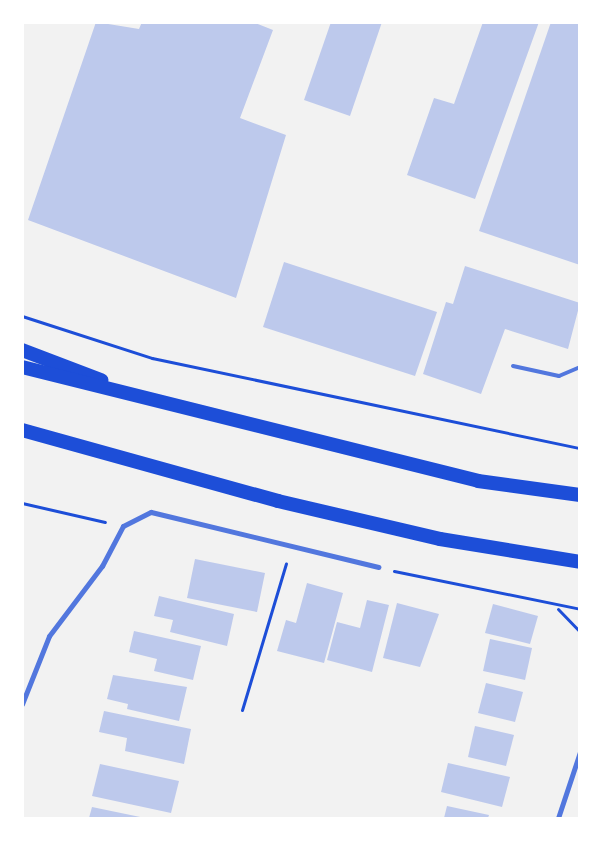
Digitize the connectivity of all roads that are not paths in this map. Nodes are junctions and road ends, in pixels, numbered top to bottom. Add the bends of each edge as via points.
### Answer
1 (22, 350) edge
2 (513, 366) dead end
3 (580, 366) edge
4 (22, 367) edge
5 (173, 408) junction
6 (22, 430) edge
7 (580, 495) edge
8 (580, 562) edge
9 (378, 567) road end
10 (22, 704) edge
11 (580, 752) edge
12 (558, 818) edge

1 - 5 highway
2 - 3 lane via 559,376
4 - 5 highway
5 - 7 highway via 478,481
6 - 8 highway via 278,501 440,539
9 - 10 street via 151,512 122,526 102,566 49,636
11 - 12 street

